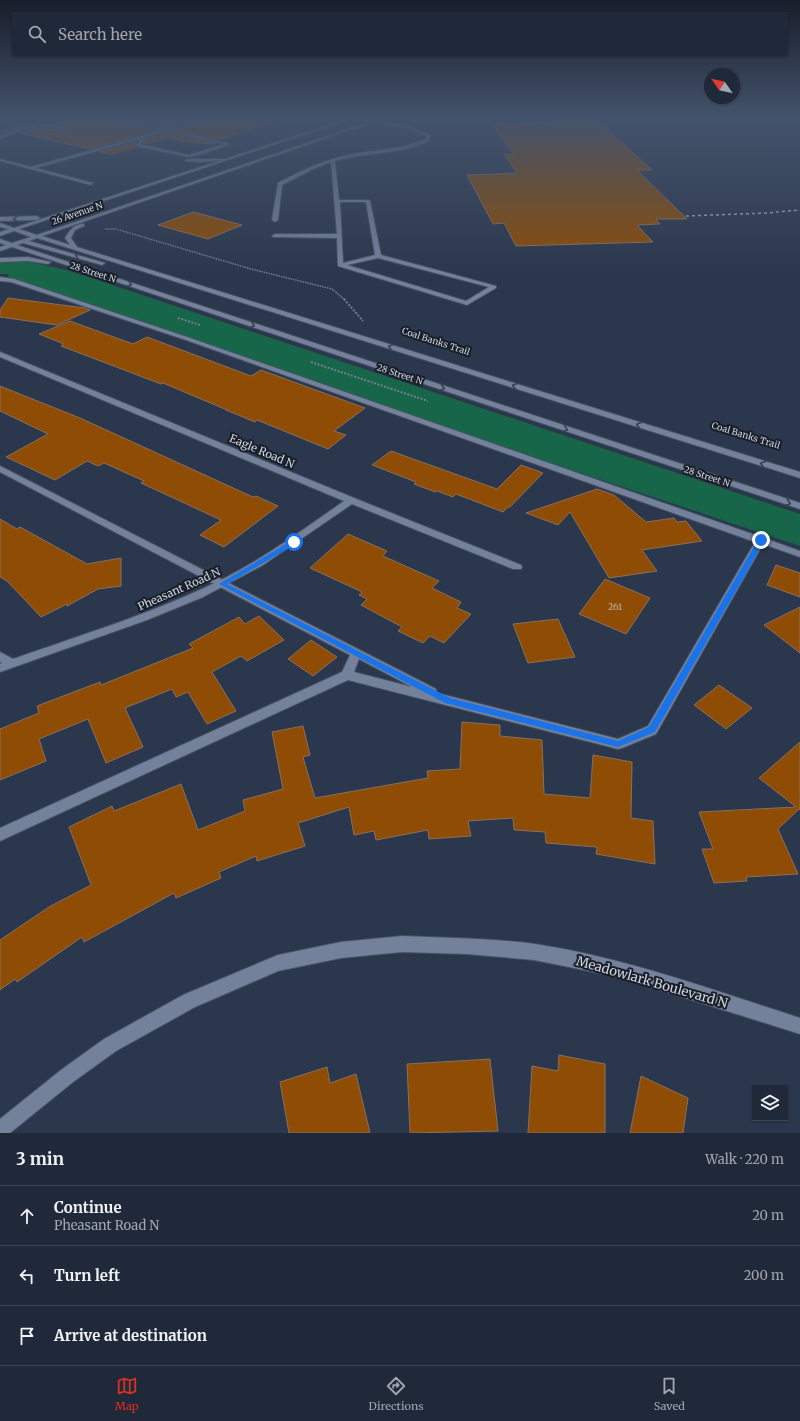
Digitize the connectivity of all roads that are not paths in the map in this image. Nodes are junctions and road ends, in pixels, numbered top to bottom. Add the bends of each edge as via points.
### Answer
1 (38, 170) edge
2 (193, 170) edge
3 (209, 170) edge
4 (230, 170) edge
5 (306, 170) edge
6 (335, 170) edge
7 (91, 184) dead end
8 (147, 192) dead end
9 (337, 201) junction
10 (105, 213) junction
11 (60, 214) junction
12 (72, 218) dead end
13 (0, 219) edge
14 (275, 220) dead end
15 (0, 225) edge
16 (12, 231) junction
17 (38, 236) junction
18 (275, 236) dead end
19 (339, 236) junction
20 (1, 237) edge
21 (25, 237) junction
22 (16, 240) junction
23 (11, 245) junction
24 (75, 248) junction
25 (0, 249) edge
26 (378, 256) junction
27 (0, 260) edge
28 (340, 265) junction
29 (79, 267) junction
30 (0, 278) edge
31 (184, 282) junction
32 (0, 354) edge
33 (0, 469) edge
34 (800, 475) edge
35 (351, 500) junction
36 (800, 506) edge
37 (761, 540) junction
38 (800, 554) edge
39 (517, 567) dead end
40 (222, 584) junction
41 (356, 653) junction
42 (0, 656) edge
43 (12, 664) junction
44 (0, 668) edge
45 (347, 674) junction
46 (448, 700) junction
47 (0, 835) edge
48 (800, 1026) edge
49 (0, 1130) edge

1 - 7 main road
2 - 11 main road, 26 Avenue N
3 - 8 main road
4 - 10 main road, 26 Avenue N
5 - 14 main road via 280,184
6 - 9 main road
9 - 19 main road
9 - 26 main road via 368,201
10 - 17 main road, 26 Avenue N
10 - 24 main road via 73,229 68,238
11 -> 13 main road via 37,218
11 - 16 main road, 26 Avenue N
12 - 21 main road
15 - 16 main road
16 - 20 main road, 26 Avenue N
16 - 21 main road
17 - 21 main road, 26 Avenue N
17 - 21 main road, 28 Street N
17 - 24 main road, 28 Street N
18 - 19 main road
19 - 28 main road
20 - 22 main road
20 - 23 main road, 28 Street N
21 - 22 main road
21 - 23 main road, 26 Avenue N
31 -> 21 main road via 99,262
22 - 23 main road
23 - 25 main road, 26 Avenue N
23 - 29 main road, 28 Street N
24 - 31 main road, 28 Street N
26 - 28 main road
26 - 28 main road via 494,287 467,303
27 - 29 main road via 28,260
29 -> 36 main road, 28 Street N
30 - 37 main road via 188,339
34 -> 31 main road, 28 Street N
32 - 35 main road, Eagle Road N
33 - 40 main road
35 - 39 main road, Eagle Road N
35 - 40 main road, Pheasant Road N via 294,542
37 - 38 main road
37 - 46 main road via 652,730 618,744
40 - 41 main road
40 - 43 main road, Pheasant Road N via 124,625
41 - 45 main road
41 - 46 main road
42 - 43 main road
43 - 44 main road, Pheasant Road N
45 - 46 main road
45 - 47 main road
48 - 49 main road, Meadowlark Boulevard N via 619,970 534,952 402,944 341,950 278,963 189,1001 110,1045

